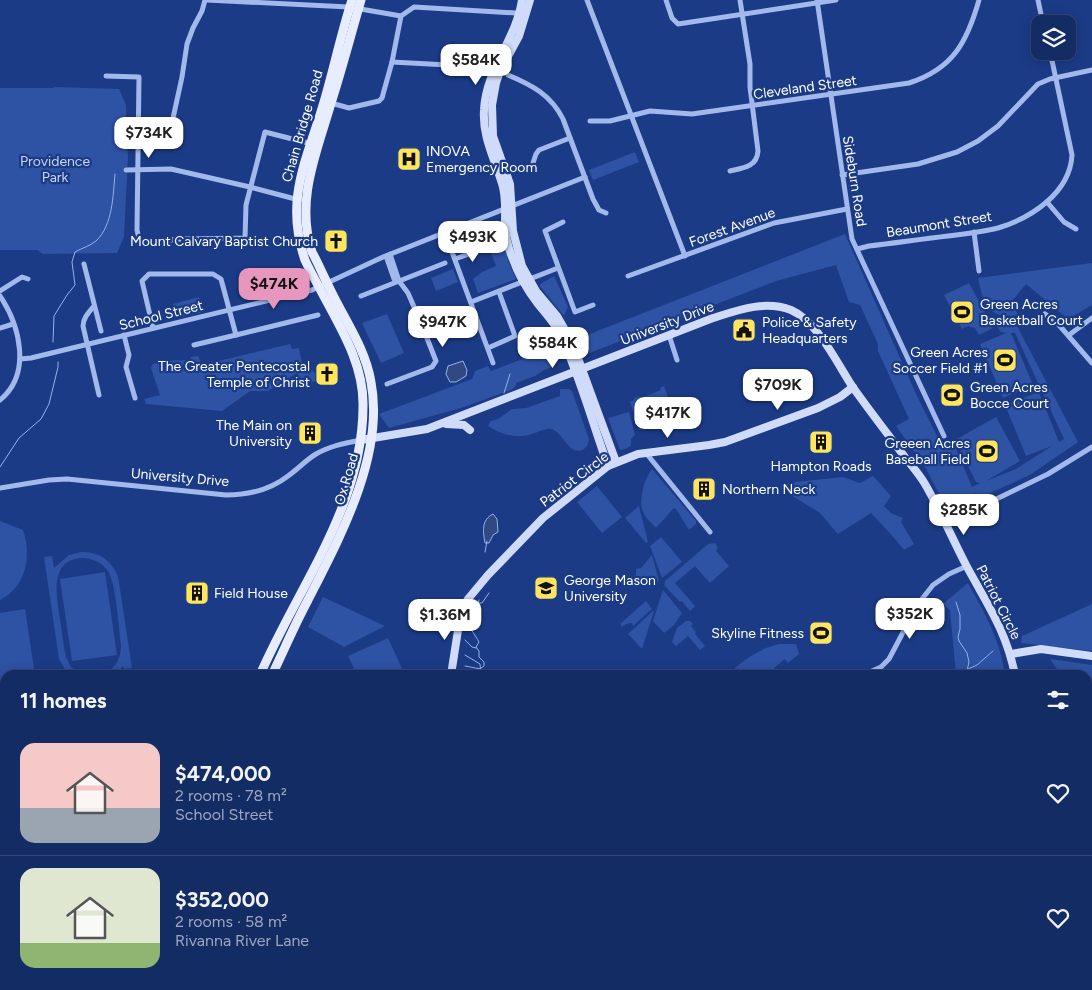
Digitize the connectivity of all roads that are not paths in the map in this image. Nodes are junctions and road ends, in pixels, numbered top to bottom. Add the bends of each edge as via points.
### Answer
1 (206, 0) edge
2 (522, 0) edge
3 (530, 0) edge
4 (587, 0) edge
5 (666, 0) edge
6 (740, 0) edge
7 (836, 0) edge
8 (979, 0) edge
9 (1038, 0) edge
10 (817, 1) edge
11 (265, 2) edge
12 (274, 2) edge
13 (355, 4) edge
14 (516, 13) dead end
15 (742, 14) junction
16 (1041, 15) edge
17 (401, 16) junction
18 (1052, 60) edge
19 (392, 62) junction
20 (486, 67) dead end
21 (1092, 70) edge
22 (508, 75) dead end
23 (106, 76) dead end
24 (1056, 78) junction
25 (830, 94) junction
26 (331, 104) junction
27 (752, 106) junction
28 (630, 115) junction
29 (590, 121) dead end
30 (138, 138) junction
31 (570, 138) junction
32 (315, 145) junction
33 (533, 163) dead end
34 (137, 169) junction
35 (126, 170) dead end
36 (730, 171) dead end
37 (842, 175) junction
38 (585, 178) junction
39 (250, 187) junction
40 (301, 200) junction
41 (1047, 202) junction
42 (509, 206) junction
43 (847, 209) junction
44 (606, 213) dead end
45 (564, 222) dead end
46 (1076, 229) dead end
47 (974, 232) junction
48 (445, 233) junction
49 (485, 248) dead end
50 (857, 249) junction
51 (388, 255) junction
52 (685, 256) junction
53 (455, 259) junction
54 (444, 263) dead end
55 (84, 264) dead end
56 (558, 268) junction
57 (979, 270) dead end
58 (628, 276) dead end
59 (28, 279) dead end
60 (400, 281) junction
61 (526, 281) junction
62 (323, 285) junction
63 (0, 291) edge
64 (498, 292) junction
65 (0, 296) edge
66 (361, 296) dead end
67 (471, 302) junction
68 (593, 305) dead end
69 (94, 306) junction
70 (230, 310) junction
71 (1045, 314) dead end
72 (318, 315) dead end
73 (1092, 318) edge
74 (13, 324) junction
75 (0, 328) edge
76 (153, 328) junction
77 (101, 331) dead end
78 (236, 335) junction
79 (669, 335) junction
80 (124, 336) junction
81 (1069, 336) junction
82 (87, 344) junction
83 (194, 345) dead end
84 (488, 348) junction
85 (20, 359) junction
86 (677, 360) dead end
87 (493, 363) dead end
88 (1092, 363) edge
89 (578, 370) junction
90 (387, 384) dead end
91 (853, 387) junction
92 (99, 395) dead end
93 (135, 398) dead end
94 (0, 400) edge
95 (480, 408) junction
96 (442, 424) junction
97 (944, 436) dead end
98 (371, 438) junction
99 (361, 440) junction
100 (1092, 447) edge
101 (646, 453) junction
102 (616, 462) junction
103 (608, 466) junction
104 (0, 488) edge
105 (945, 524) junction
106 (710, 532) dead end
107 (967, 566) junction
108 (1011, 654) junction
109 (1092, 656) edge
110 (262, 670) edge
111 (274, 670) edge
112 (452, 670) edge
113 (874, 670) edge
114 (1014, 670) edge

1 - 11 street
1 - 30 street via 187,44 170,132 167,138
2 - 42 street via 512,35 492,73 484,110 486,136
3 - 42 street via 519,36 496,83 492,105 493,136 510,184
4 - 28 street
5 - 15 street via 672,18 678,24
6 - 15 street
7 - 10 street
8 - 25 street, Cleveland Street via 963,43 935,72 909,83
9 - 16 street
10 - 15 street
10 - 25 street, Sideburn Road
11 - 12 street
12 - 13 street
13 - 17 street
13 - 26 main road, Chain Bridge Road
13 - 32 main road, Chain Bridge Road via 324,101
14 - 17 street via 414,7
15 - 27 street via 750,64
17 - 19 street
18 - 24 street
19 - 20 street
19 - 26 street via 380,101 349,108
21 - 24 street
22 - 31 street via 530,84 549,98 560,112
23 - 30 street via 139,77
24 - 37 street via 1038,84 998,126 957,152 918,164
24 - 41 street, Beaumont Street via 1072,163 1067,178
25 - 27 street, Cleveland Street
25 - 37 street, Sideburn Road
26 - 32 main road, Chain Bridge Road
27 - 28 street, Cleveland Street via 692,114 655,110
27 - 36 street via 758,156 750,166
28 - 29 street, Cleveland Street via 610,121
28 - 52 street
30 - 34 street
31 - 33 street via 539,150
31 - 38 street
32 - 39 street via 265,132
32 - 40 main road, Chain Bridge Road
34 - 35 street
34 - 39 street via 171,169
34 - 39 street via 140,243 245,238
37 - 43 street, Sideburn Road
38 - 42 street, School Street
38 - 44 street via 598,210
39 - 40 street
40 - 62 main road, Chain Bridge Road via 296,221 300,243 306,262
41 - 46 street via 1064,222
41 - 47 street, Beaumont Street via 1013,222
42 - 48 street, School Street
42 - 61 street
43 - 50 street, Sideburn Road
43 - 52 street, Forest Avenue via 774,223
45 - 56 street via 544,231
47 - 50 street, Beaumont Street
47 - 57 street
48 - 51 street, School Street
48 - 53 street
49 - 53 street
50 - 97 street, Sideburn Road
51 - 60 street via 394,279
51 - 62 street, School Street
52 - 58 street, Forest Avenue
53 - 67 street
54 - 60 street
55 - 69 street
56 - 61 street
56 - 68 street via 575,312
59 - 63 street via 22,277
60 - 66 street
60 - 90 street via 422,323 436,362 432,367
61 - 64 street
61 - 89 street via 564,327
62 - 70 street, School Street
62 - 98 main road, Ox Road via 366,360 373,398
62 - 99 main road, Ox Road via 359,371 364,405
64 - 67 street
64 - 84 street via 515,336
65 - 74 street
67 - 84 street
69 - 77 street
69 - 82 street via 83,322
70 - 76 street, School Street
70 - 76 street via 221,279 213,274 149,274 144,277 142,285
70 - 78 street
71 - 81 street
72 - 78 street
73 - 81 street
74 - 75 street
74 - 85 street
76 - 80 street, School Street
78 - 83 street
79 - 86 street
79 - 89 street, University Drive
79 - 91 street, University Drive via 750,307 792,310 816,331
80 - 82 street, School Street
80 - 93 street via 129,355 126,367
81 - 88 street
82 - 85 street, School Street
82 - 92 street
84 - 87 street
85 - 94 street via 13,386
89 - 95 street, University Drive
89 - 102 street
89 - 103 street
91 - 101 street, Patriot Circle via 818,408 725,442
91 - 105 street, Patriot Circle via 921,477
95 - 96 street, University Drive
95 - 96 street via 472,417 470,430 464,425
96 - 98 street, University Drive via 416,432
98 - 99 street, University Drive
98 - 111 main road, Ox Road via 354,505
99 - 104 street, University Drive via 326,449 277,483 244,494 226,495 67,479
99 - 110 main road, Ox Road via 341,512
100 - 105 street via 1048,474
101 - 102 street, Patriot Circle
101 - 106 street
102 - 103 street, Patriot Circle
103 - 112 street, Patriot Circle via 543,518 468,599 461,611
105 - 107 street, Patriot Circle
107 - 108 street, Patriot Circle via 993,610
107 - 113 street via 941,578 922,597 889,659
108 - 109 street via 1041,649
108 - 114 street, Patriot Circle

